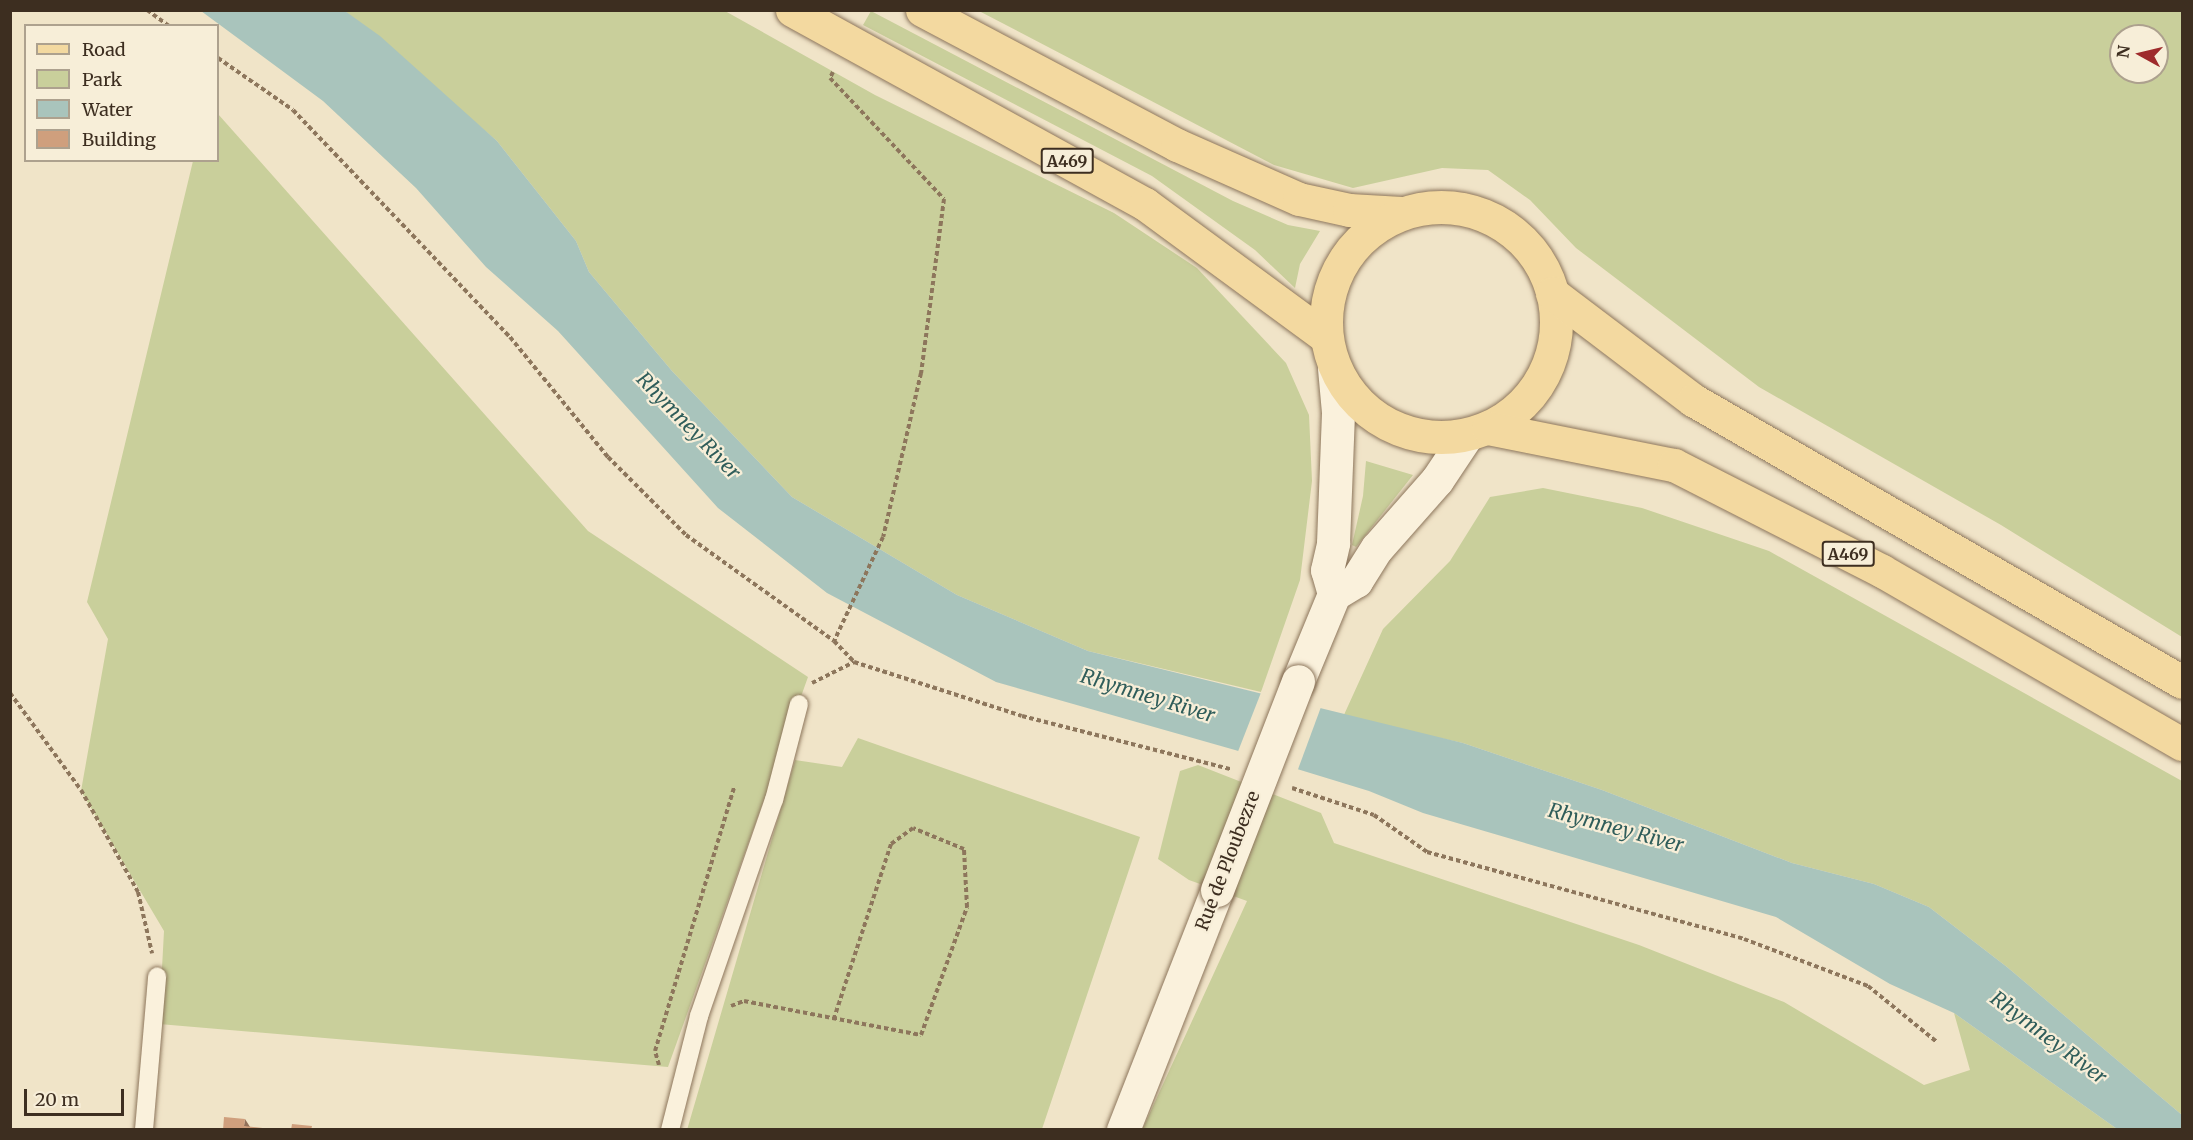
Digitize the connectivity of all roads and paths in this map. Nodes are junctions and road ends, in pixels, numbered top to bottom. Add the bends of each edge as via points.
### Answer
1 (147, 10) edge
2 (792, 10) edge
3 (922, 10) edge
4 (166, 24) edge
5 (219, 59) edge
6 (838, 63) dead end
7 (1401, 213) junction
8 (1552, 293) junction
9 (1326, 337) junction
10 (1334, 368) junction
11 (1477, 432) junction
12 (1334, 594) junction
13 (834, 641) junction
14 (854, 662) junction
15 (2182, 682) edge
16 (10, 693) edge
17 (799, 704) joint
18 (2182, 744) edge
19 (1241, 772) dead end
20 (1284, 786) dead end
21 (734, 788) dead end
22 (157, 977) joint
23 (699, 1016) junction
24 (834, 1018) junction
25 (1937, 1042) dead end
26 (671, 1124) edge
27 (144, 1130) edge
28 (1123, 1130) edge

1 - 4 path
2 - 9 main road, A469 via 1146,204
3 - 7 main road via 1176,145 1299,199 1349,210
5 - 13 path via 293,110 510,337 609,457 686,535
6 - 13 path via 830,78 945,199 921,373 883,537
7 - 8 main road via 1439,206 1485,216 1511,230 1537,258
7 - 9 main road via 1367,232 1342,262 1327,298
8 - 11 main road via 1556,326 1551,358 1515,411
8 - 15 main road via 1693,400
9 - 10 main road
10 - 11 main road via 1352,396 1384,423 1424,437
10 - 12 street via 1338,412 1333,543 1327,570
11 - 12 street via 1377,548 1356,580
11 - 18 main road, A469 via 1674,465 1882,572
12 - 28 street, Rue de Ploubezre, bridge
13 - 14 path
14 - 17 path via 805,686
14 - 19 path via 1022,716
16 - 22 path via 81,790 138,892
17 - 23 lane via 774,800
20 - 25 path via 1374,815 1427,852 1744,939 1868,986
21 - 26 path via 655,1051
22 - 27 lane
23 - 24 path via 744,1001
23 - 26 lane
24 - 24 path via 921,1035 967,907 964,849 913,828 891,844

